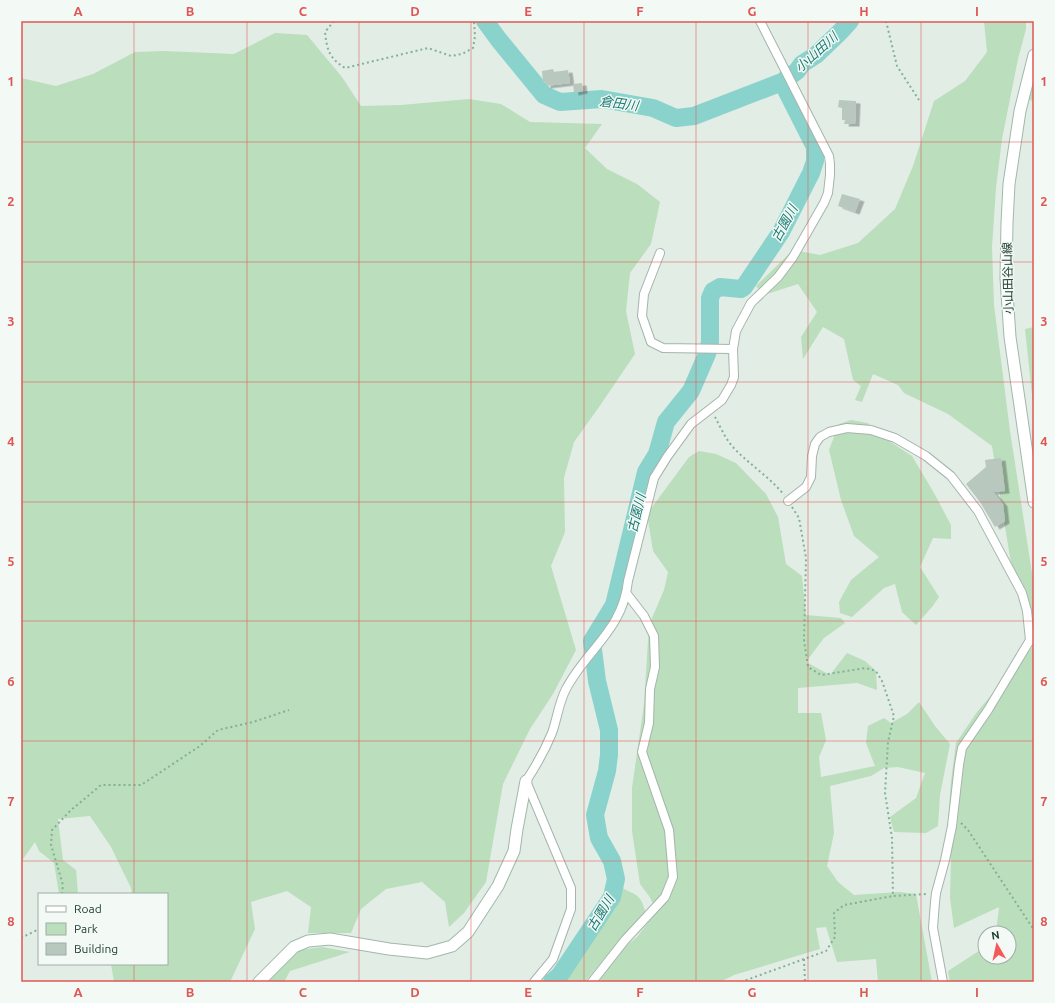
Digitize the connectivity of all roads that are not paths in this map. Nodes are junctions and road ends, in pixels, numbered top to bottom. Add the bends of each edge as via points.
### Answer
1 (760, 21) edge
2 (1034, 55) edge
3 (660, 253) dead end
4 (733, 349) junction
5 (788, 501) road end
6 (1034, 502) edge
7 (627, 594) junction
8 (1032, 640) edge
9 (526, 782) junction
10 (259, 982) edge
11 (534, 982) edge
12 (592, 982) edge
13 (943, 982) edge

1 - 4 street via 829,156 830,170 824,203 793,257 778,277 751,303 736,331
2 - 6 main road, 小山田谷山線 via 1020,111 1010,176 1006,271 1010,337
3 - 4 street via 644,294 642,316 651,342 663,348
4 - 7 street via 734,377 722,400 691,424 654,478
5 - 8 street via 806,487 811,477 812,456 820,437 847,428 871,430 895,438 926,456 951,476 978,511 1022,593
7 - 9 street via 620,613 607,634 581,666 566,690 552,733
7 - 12 street via 644,616 654,636 655,667 650,689 649,723 642,752 669,830 673,877 665,897
8 - 13 street via 962,748 945,860 936,893 933,928
9 - 10 main road via 514,851 498,886 468,932 452,946 427,953 330,938 308,941 294,947
9 - 11 street via 571,888 571,909 553,958

